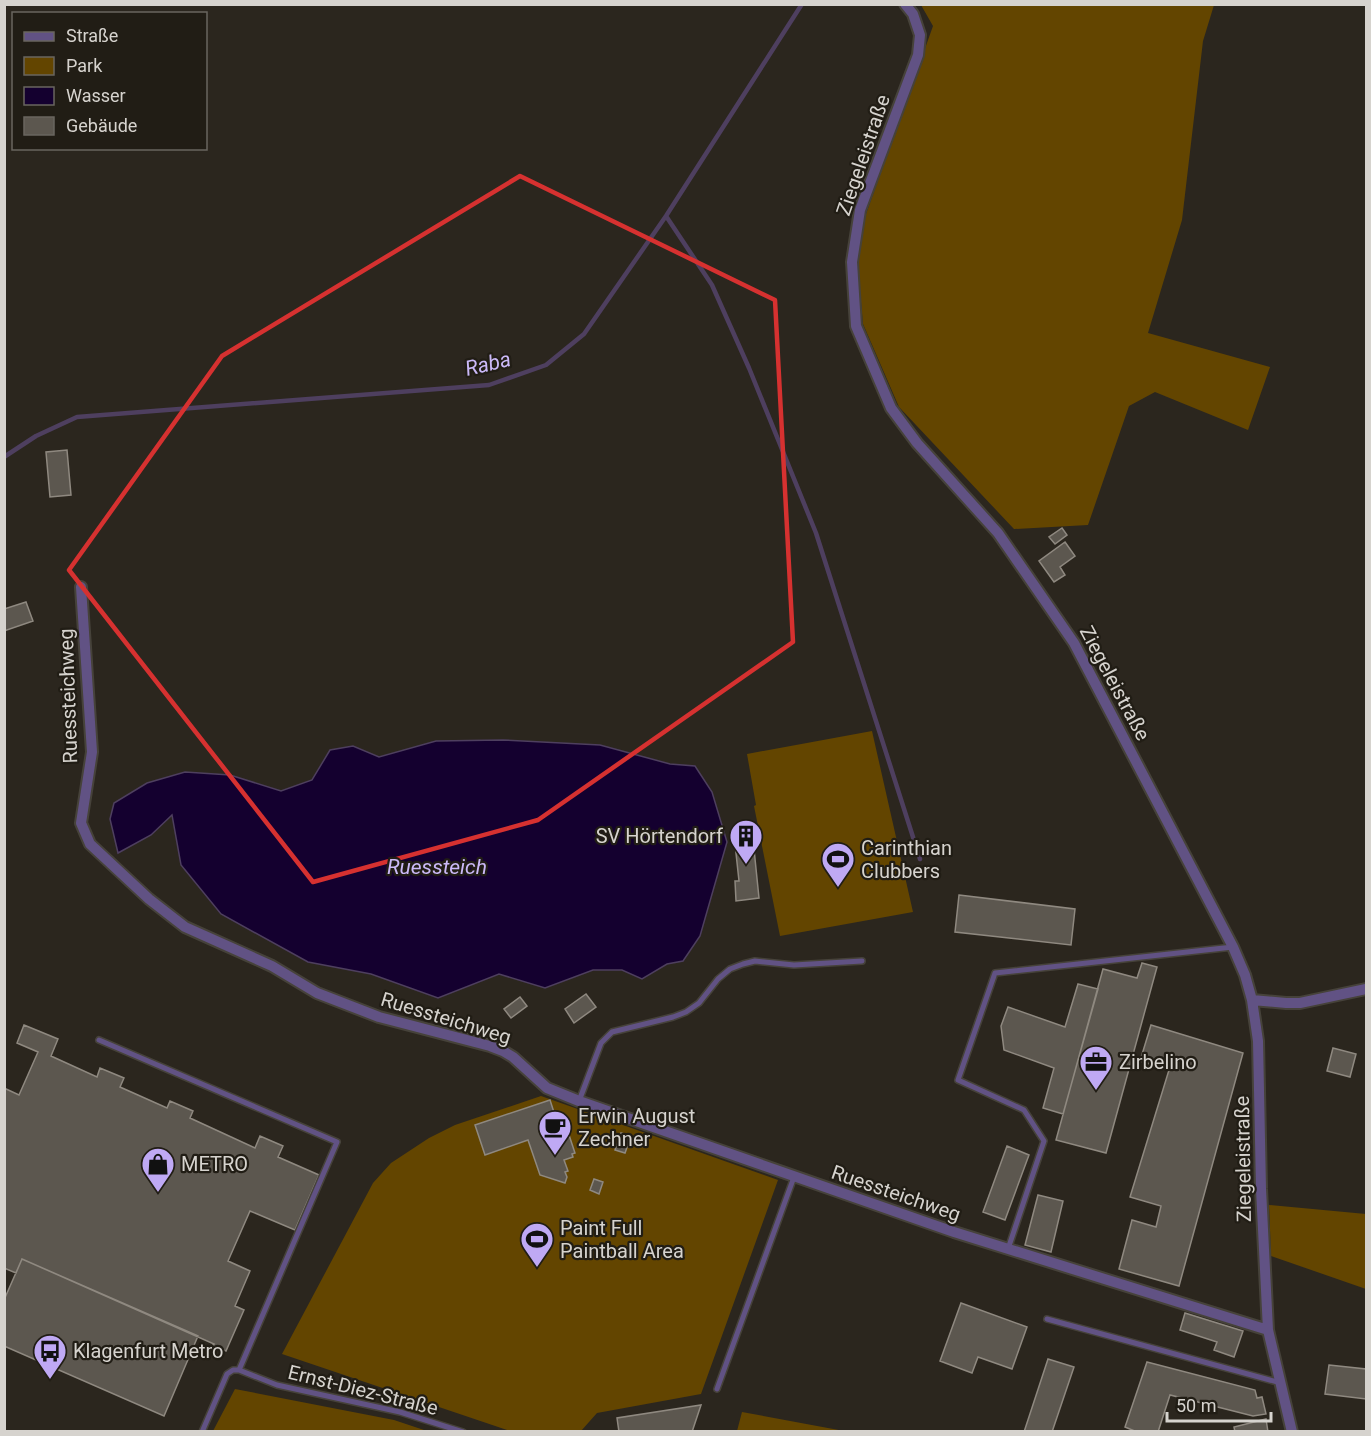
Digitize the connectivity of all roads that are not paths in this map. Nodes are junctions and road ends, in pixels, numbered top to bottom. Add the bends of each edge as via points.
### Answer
1 (905, 4) edge
2 (81, 587) dead end
3 (1233, 947) junction
4 (862, 961) dead end
5 (1366, 989) edge
6 (1252, 1000) junction
7 (99, 1040) dead end
8 (579, 1101) junction
9 (794, 1177) junction
10 (1008, 1249) junction
11 (1047, 1319) dead end
12 (1268, 1330) junction
13 (239, 1370) junction
14 (1281, 1383) junction
15 (717, 1389) dead end
16 (202, 1431) edge
17 (463, 1431) edge
18 (1292, 1431) edge

1 - 3 street, Ziegeleistraße via 920,35 918,55 860,210 852,262 856,326 891,408 917,443 998,532 1074,643
2 - 8 street, Ruessteichweg via 92,752 81,823 90,844 185,927 272,966 317,993 379,1017 502,1051 547,1088
3 - 6 street, Ziegeleistraße
3 - 10 lane via 995,973 958,1080 1024,1110 1044,1141
4 - 8 lane via 794,965 755,961 730,969 686,1012 606,1037
5 - 6 street via 1300,1003
6 - 12 street, Ziegeleistraße via 1258,1041
7 - 13 lane via 337,1142
8 - 9 street, Ruessteichweg
9 - 10 street, Ruessteichweg
9 - 15 lane
10 - 12 street, Ruessteichweg
11 - 14 lane
12 - 14 street, Ziegeleistraße
13 - 16 lane via 227,1374
13 - 17 lane, Ernst-Diez-Straße via 277,1384
14 - 18 street, Ziegeleistraße

